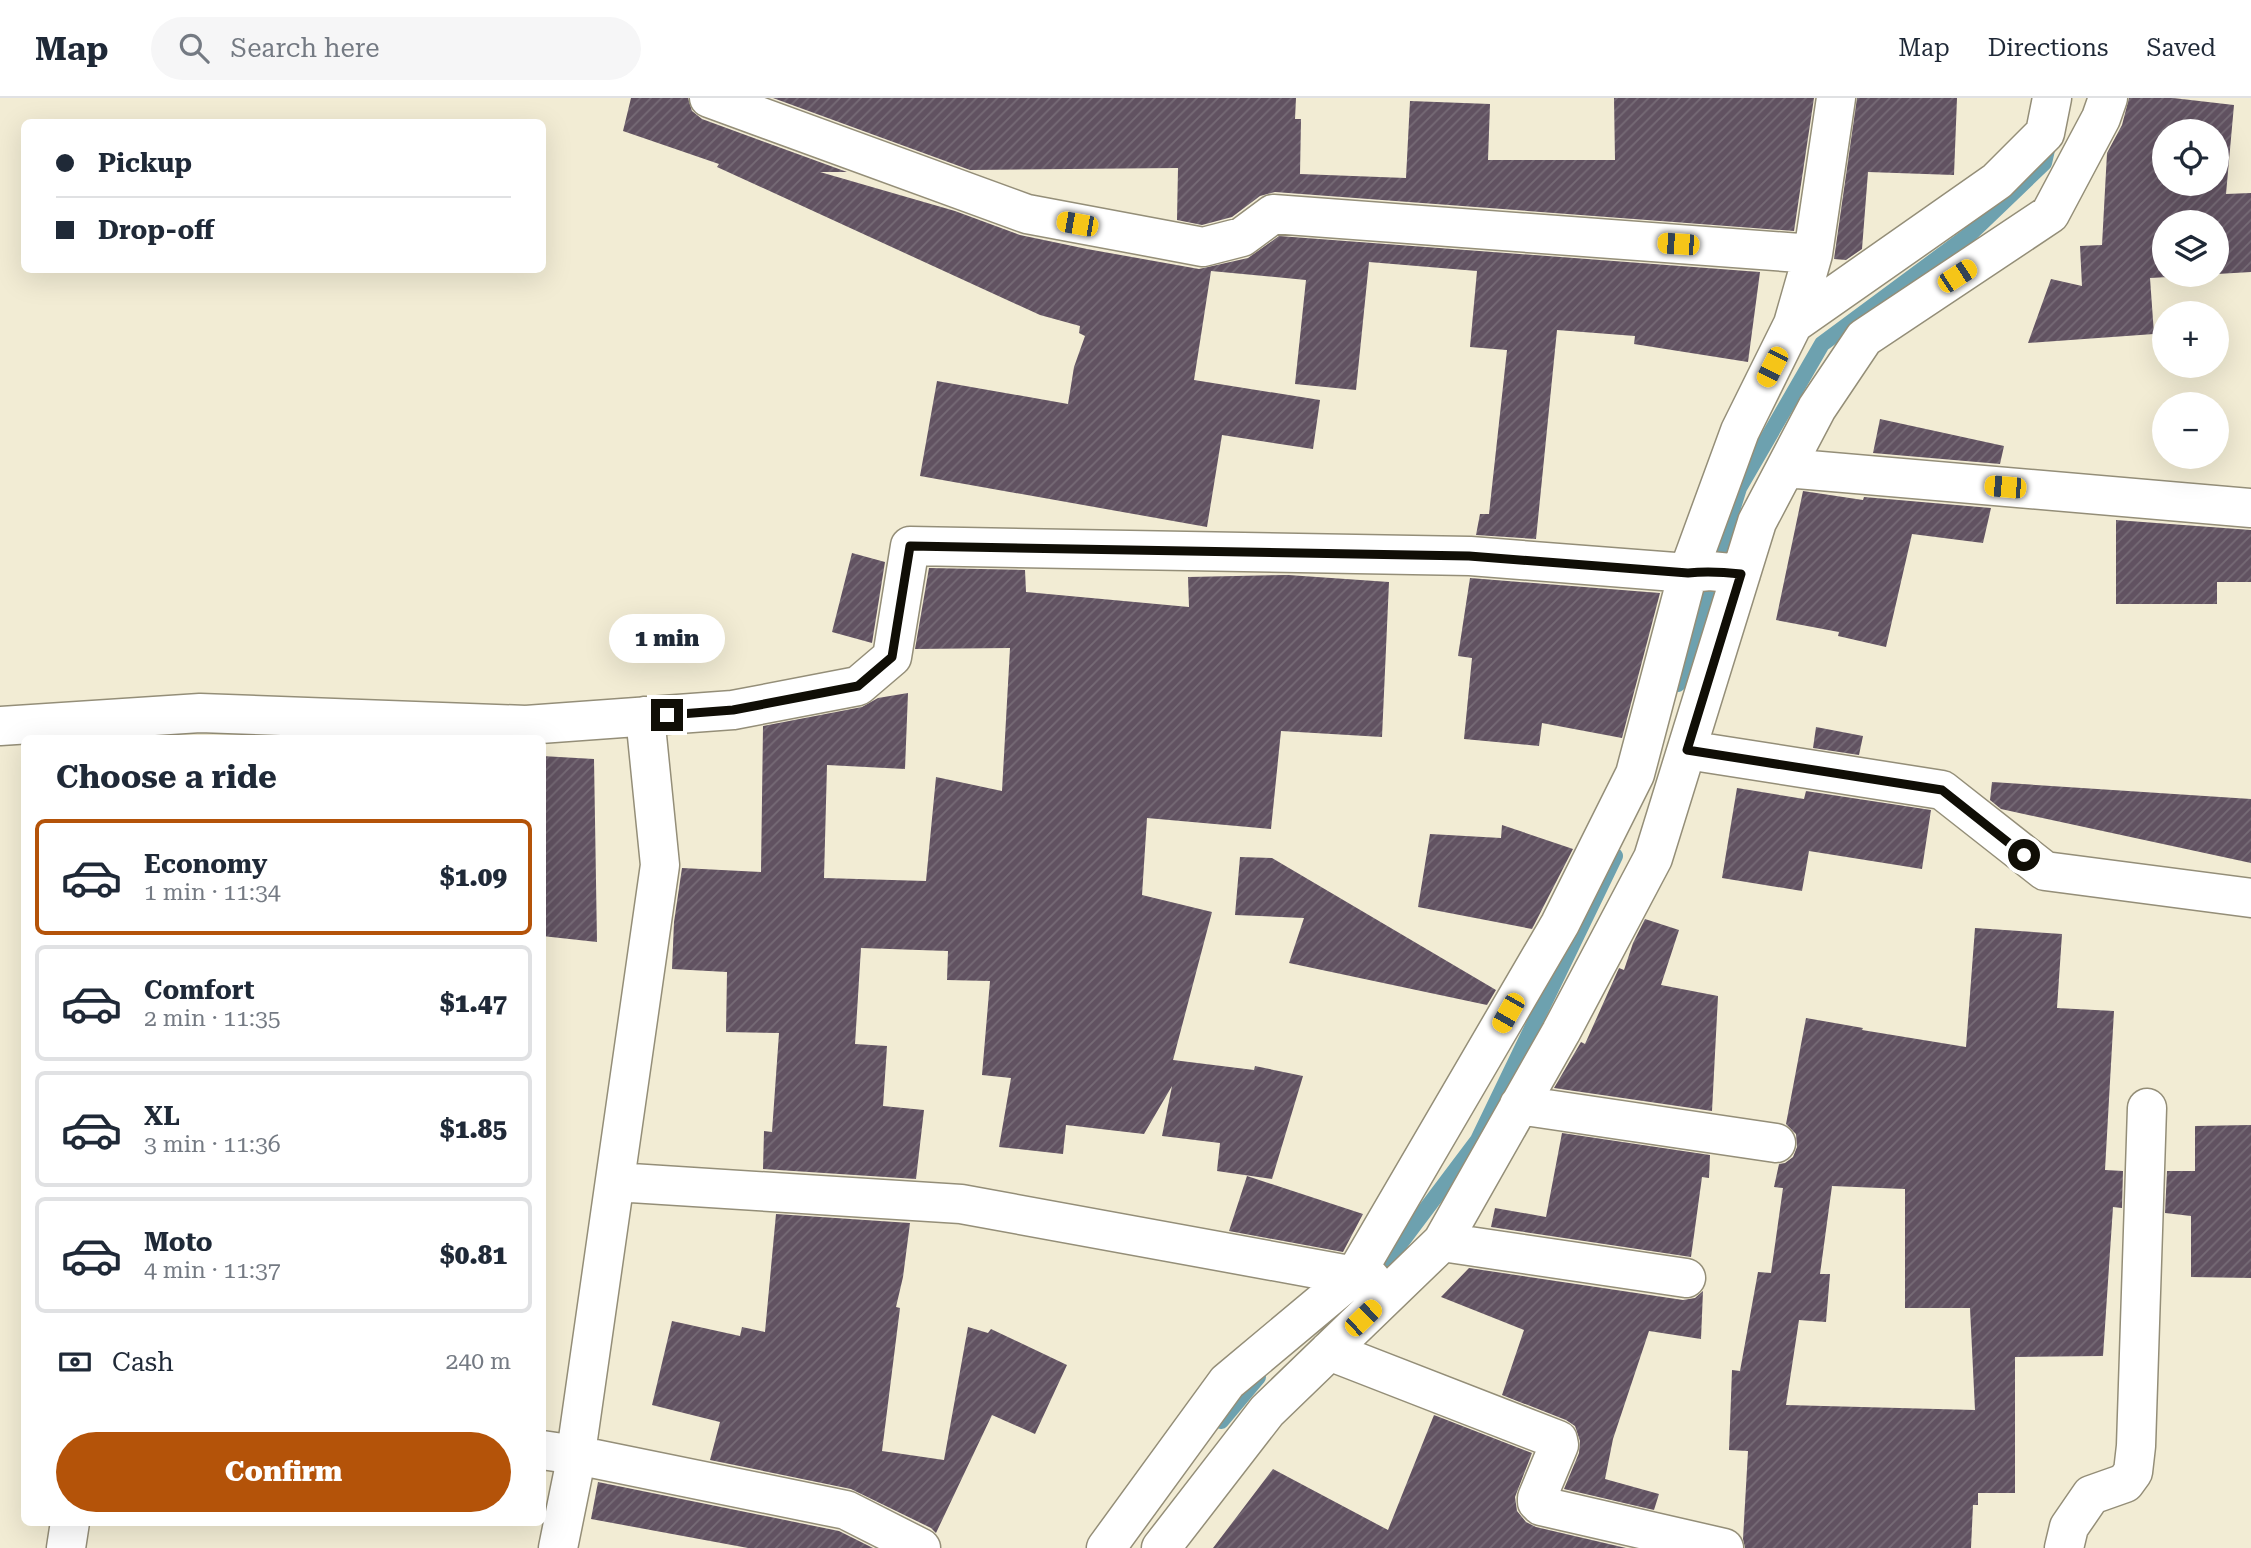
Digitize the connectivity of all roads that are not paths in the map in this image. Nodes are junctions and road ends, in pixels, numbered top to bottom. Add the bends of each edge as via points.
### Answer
1 (709, 98) edge
2 (1836, 98) edge
3 (2052, 98) edge
4 (2108, 98) edge
5 (1813, 254) junction
6 (1793, 324) junction
7 (1786, 468) junction
8 (2251, 508) edge
9 (1717, 573) junction
10 (645, 716) junction
11 (0, 726) edge
12 (198, 726) edge
13 (1687, 750) junction
14 (2251, 898) edge
15 (1469, 1080) junction
16 (1524, 1097) junction
17 (2147, 1108) dead end
18 (1776, 1143) dead end
19 (1412, 1179) junction
20 (615, 1182) junction
21 (1468, 1196) junction
22 (1442, 1242) junction
23 (1355, 1275) junction
24 (1686, 1278) dead end
25 (1397, 1285) junction
26 (1329, 1351) junction
27 (559, 1452) edge
28 (70, 1526) edge
29 (66, 1548) edge
30 (558, 1548) edge
31 (921, 1548) edge
32 (1106, 1548) edge
33 (1161, 1548) edge
34 (1724, 1548) edge
35 (2064, 1548) edge

1 - 5 street via 1027,215 1203,247 1242,237 1273,215
2 - 5 street
3 - 6 street via 2045,133 1997,181
4 - 7 street via 2050,215 1864,338 1816,408
5 - 6 street
6 - 9 street via 1740,431
7 - 8 street
7 - 9 street via 1757,522
9 - 10 street via 1469,556 910,546 892,657 858,686 733,710
9 - 13 street
9 - 15 street via 1635,774 1560,924
10 - 12 street via 526,725
10 - 20 street via 660,865
11 - 12 street
13 - 14 street via 1942,790 2045,871
13 - 16 street via 1653,858
15 - 16 street
15 - 19 street
16 - 18 street
16 - 21 street
17 - 35 street via 2133,1472 2125,1483 2091,1495 2068,1527
19 - 21 street
19 - 23 street
20 - 23 street via 961,1204
20 - 27 street
21 - 22 street
22 - 24 street
22 - 25 street
23 - 25 street
23 - 32 street via 1227,1382
25 - 26 street
26 - 33 street via 1267,1411
26 - 34 street via 1558,1440 1537,1498 1541,1506
27 - 30 street
27 - 31 street via 846,1510
28 - 29 street

